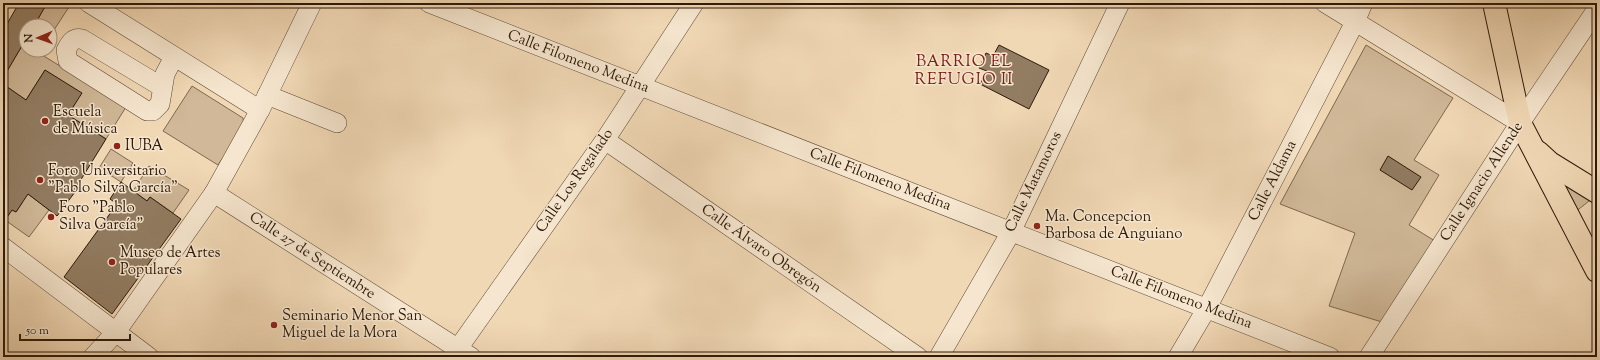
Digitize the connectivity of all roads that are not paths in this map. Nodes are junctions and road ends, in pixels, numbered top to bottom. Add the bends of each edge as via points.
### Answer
1 (89, 3) edge
2 (312, 3) edge
3 (429, 3) edge
4 (694, 3) edge
5 (1120, 3) edge
6 (1325, 3) edge
7 (1363, 3) edge
8 (1494, 3) edge
9 (1597, 9) edge
10 (1355, 22) junction
11 (174, 57) junction
12 (162, 86) junction
13 (640, 86) junction
14 (264, 102) junction
15 (1520, 122) junction
16 (337, 123) dead end
17 (605, 140) junction
18 (1543, 160) junction
19 (1597, 192) edge
20 (214, 193) junction
21 (1011, 232) junction
22 (3, 247) edge
23 (1597, 271) edge
24 (1207, 308) junction
25 (116, 332) junction
26 (460, 354) edge
27 (93, 357) edge
28 (149, 357) edge
29 (918, 357) edge
30 (939, 357) edge
31 (1178, 357) edge
32 (1330, 357) edge
33 (1369, 357) edge

1 - 11 street
2 - 14 street
3 - 13 street, Calle Filomeno Medina
4 - 13 street, Calle Los Regalado
5 - 21 street, Calle Matamoros
6 - 10 street
7 - 10 street, Calle Aldama
8 - 15 main road
9 - 15 street, Calle Ignacio Allende
10 - 15 street
10 - 24 street, Calle Aldama
11 - 12 street
11 - 14 street
12 - 12 street via 160,104 147,111 68,61 66,50 72,40 82,39
13 - 17 street, Calle Los Regalado
13 - 21 street, Calle Filomeno Medina
14 - 16 street
14 - 20 street
15 - 18 main road
15 - 33 street, Calle Ignacio Allende
17 - 26 street, Calle Los Regalado
17 - 29 street, Calle Álvaro Obregón
18 - 19 main road
18 - 23 main road
20 - 25 street
20 - 26 street, Calle 27 de Septiembre
21 - 24 street, Calle Filomeno Medina
21 - 30 street, Calle Matamoros
22 - 25 street
24 - 31 street, Calle Aldama
24 - 32 street, Calle Filomeno Medina
25 - 27 street
25 - 28 street

